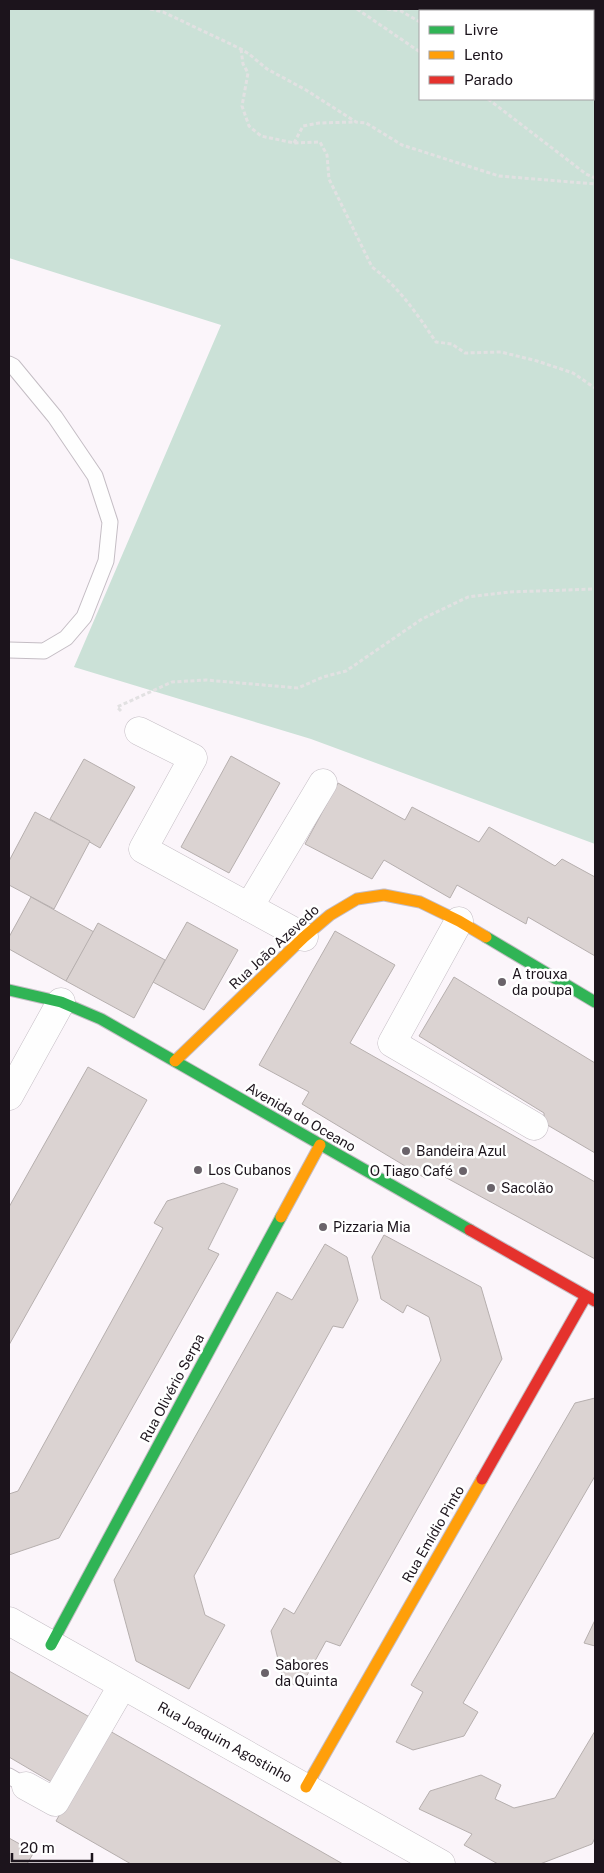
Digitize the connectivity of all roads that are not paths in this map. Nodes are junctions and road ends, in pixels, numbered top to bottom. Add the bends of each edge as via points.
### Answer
1 (9, 364) edge
2 (9, 650) edge
3 (130, 722) road end
4 (324, 783) dead end
5 (249, 907) junction
6 (459, 921) junction
7 (304, 937) junction
8 (9, 990) edge
9 (61, 1002) junction
10 (595, 1002) edge
11 (175, 1061) junction
12 (9, 1096) edge
13 (534, 1126) dead end
14 (320, 1145) junction
15 (591, 1298) edge
16 (9, 1621) edge
17 (51, 1645) junction
18 (122, 1686) junction
19 (18, 1781) edge
20 (306, 1787) junction
21 (440, 1864) edge

1 - 2 lane via 55,417 95,476 110,522 106,561 84,617 66,638 44,651
3 - 5 street via 193,758 143,849
4 - 5 street
5 - 7 street
6 - 7 street, Rua João Azevedo via 420,902 384,895 356,899
6 - 10 street, Rua João Azevedo
6 - 13 street via 392,1043
7 - 11 street, Rua João Azevedo
8 - 9 street, Avenida do Oceano
9 - 11 street, Avenida do Oceano via 101,1019
9 - 12 street
11 - 14 street, Avenida do Oceano
14 - 15 street, Avenida do Oceano
14 - 17 street, Rua Olivério Serpa
15 - 20 street, Rua Emídio Pinto
16 - 17 street, Rua Joaquim Agostinho
17 - 18 street, Rua Joaquim Agostinho
18 - 19 street via 55,1802
18 - 20 street, Rua Joaquim Agostinho
20 - 21 street, Rua Joaquim Agostinho

